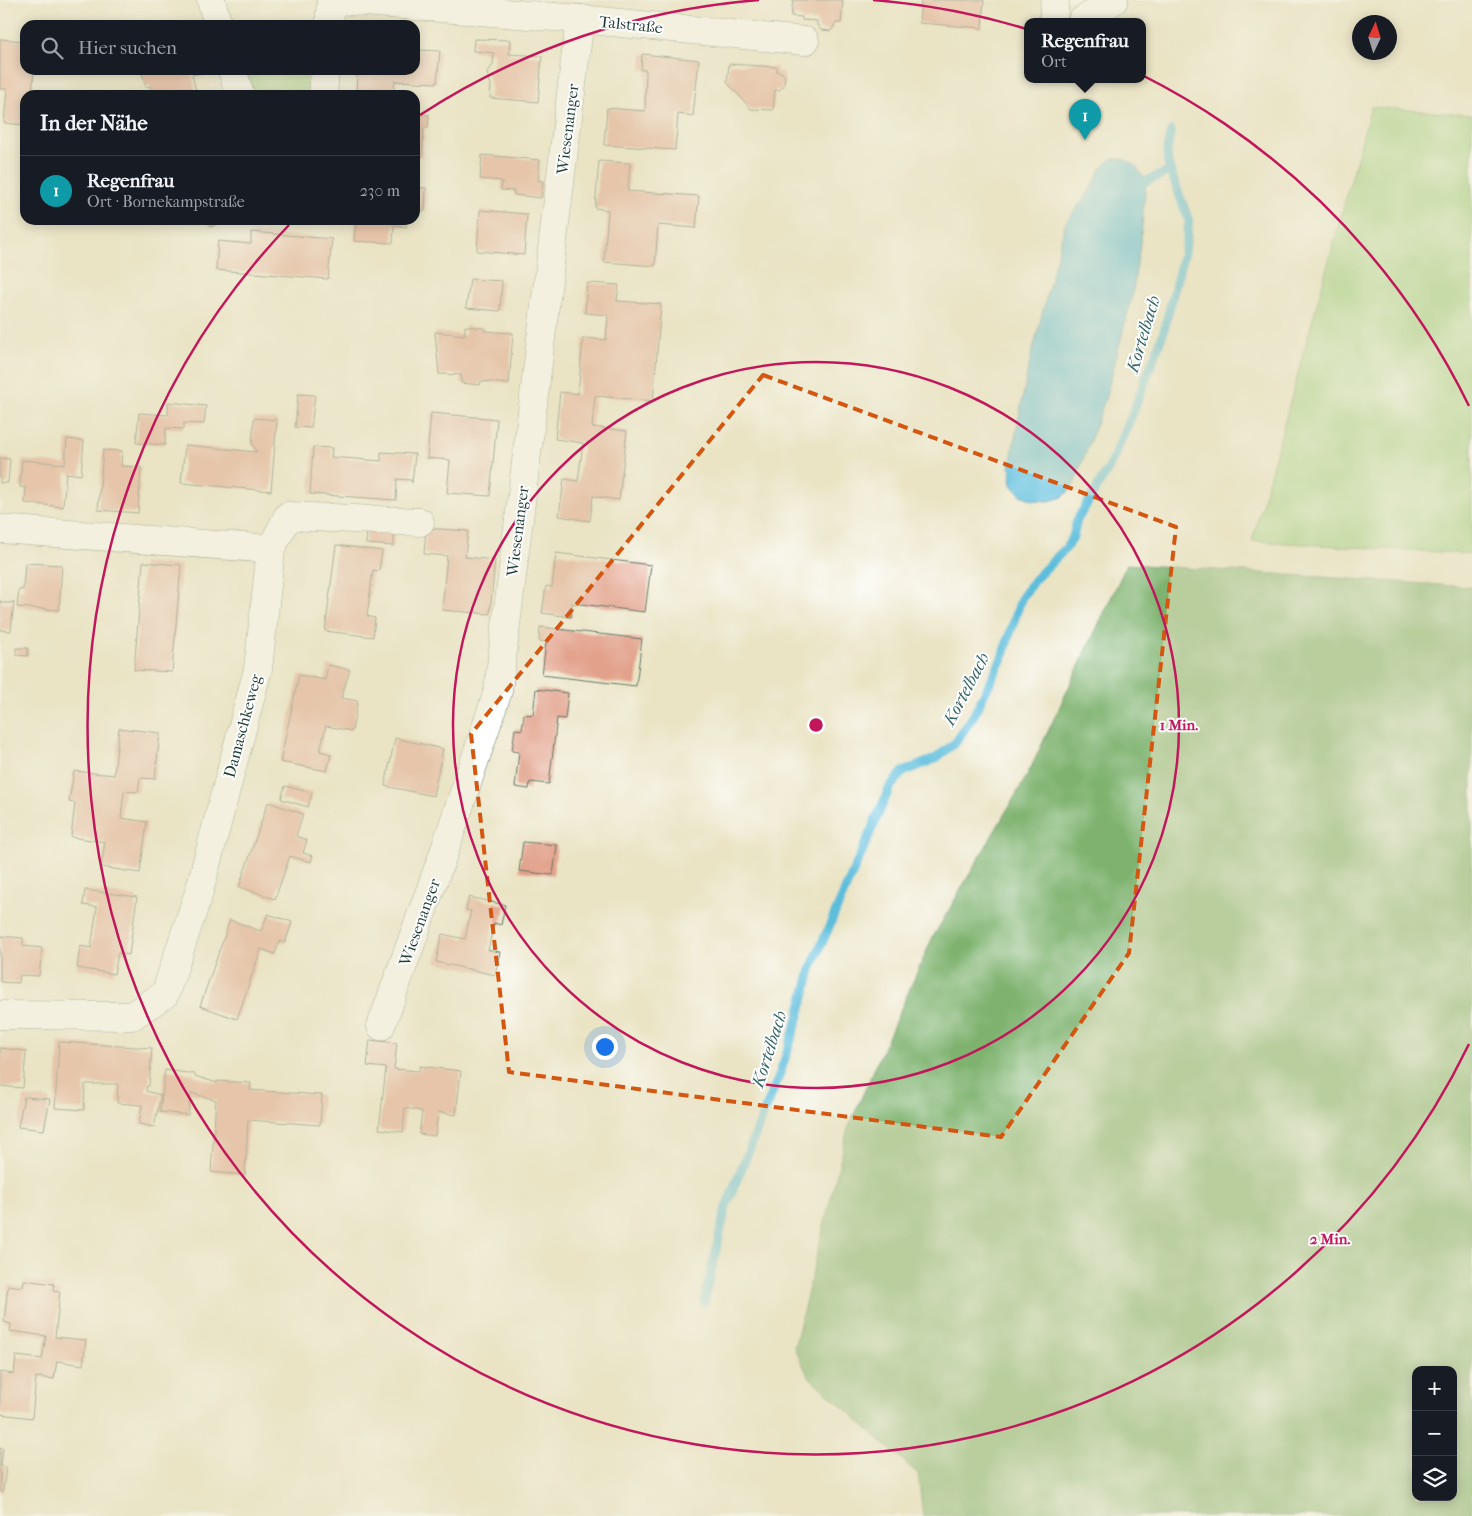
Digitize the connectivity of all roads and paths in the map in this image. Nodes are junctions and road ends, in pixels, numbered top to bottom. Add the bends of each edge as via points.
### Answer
1 (211, 0) edge
2 (331, 0) edge
3 (338, 0) edge
4 (1055, 0) edge
5 (1114, 0) edge
6 (429, 4) edge
7 (1053, 18) edge
8 (1087, 18) edge
9 (580, 19) junction
10 (217, 20) edge
11 (329, 20) edge
12 (805, 41) dead end
13 (234, 75) edge
14 (325, 75) edge
15 (238, 90) edge
16 (323, 90) edge
17 (420, 522) dead end
18 (0, 529) edge
19 (271, 550) junction
20 (0, 1015) edge
21 (381, 1026) dead end

1 - 10 street
2 - 11 street
3 - 6 street, Talstraße
4 - 7 street
5 - 8 street
6 - 9 street, Talstraße
9 - 12 street, Talstraße
9 - 21 street, Wiesenanger via 498,691
13 - 15 street
14 - 16 street
17 - 19 street via 288,516
18 - 19 street
19 - 20 street, Damaschkeweg via 258,669 199,892 165,994 132,1016

